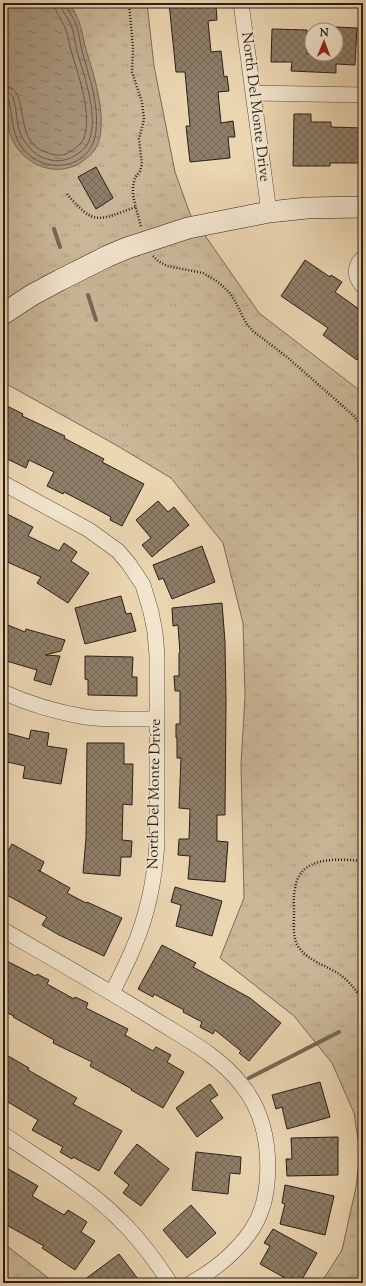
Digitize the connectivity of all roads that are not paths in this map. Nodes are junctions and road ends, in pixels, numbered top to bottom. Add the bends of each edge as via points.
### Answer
1 (241, 3) edge
2 (253, 93) junction
3 (363, 95) edge
4 (363, 207) edge
5 (269, 212) junction
6 (363, 258) edge
7 (363, 286) edge
8 (3, 314) edge
9 (3, 483) edge
10 (3, 692) edge
11 (156, 720) junction
12 (3, 930) edge
13 (112, 993) junction
14 (3, 1134) edge
15 (170, 1283) edge
16 (191, 1283) edge

1 - 2 street, North Del Monte Drive
2 - 3 street
2 - 5 street, North Del Monte Drive
4 - 5 street
5 - 8 street via 188,228 128,248 60,280
6 - 7 street via 356,268 358,280
9 - 11 street, North Del Monte Drive via 89,530 130,564 143,586 155,632
10 - 11 street via 31,703 86,717
11 - 13 street, North Del Monte Drive via 156,867 141,930
12 - 13 street
13 - 16 street via 208,1053 227,1068 253,1101 265,1134 268,1172 262,1209 243,1241 218,1266
14 - 15 street via 77,1185 118,1218 146,1249

